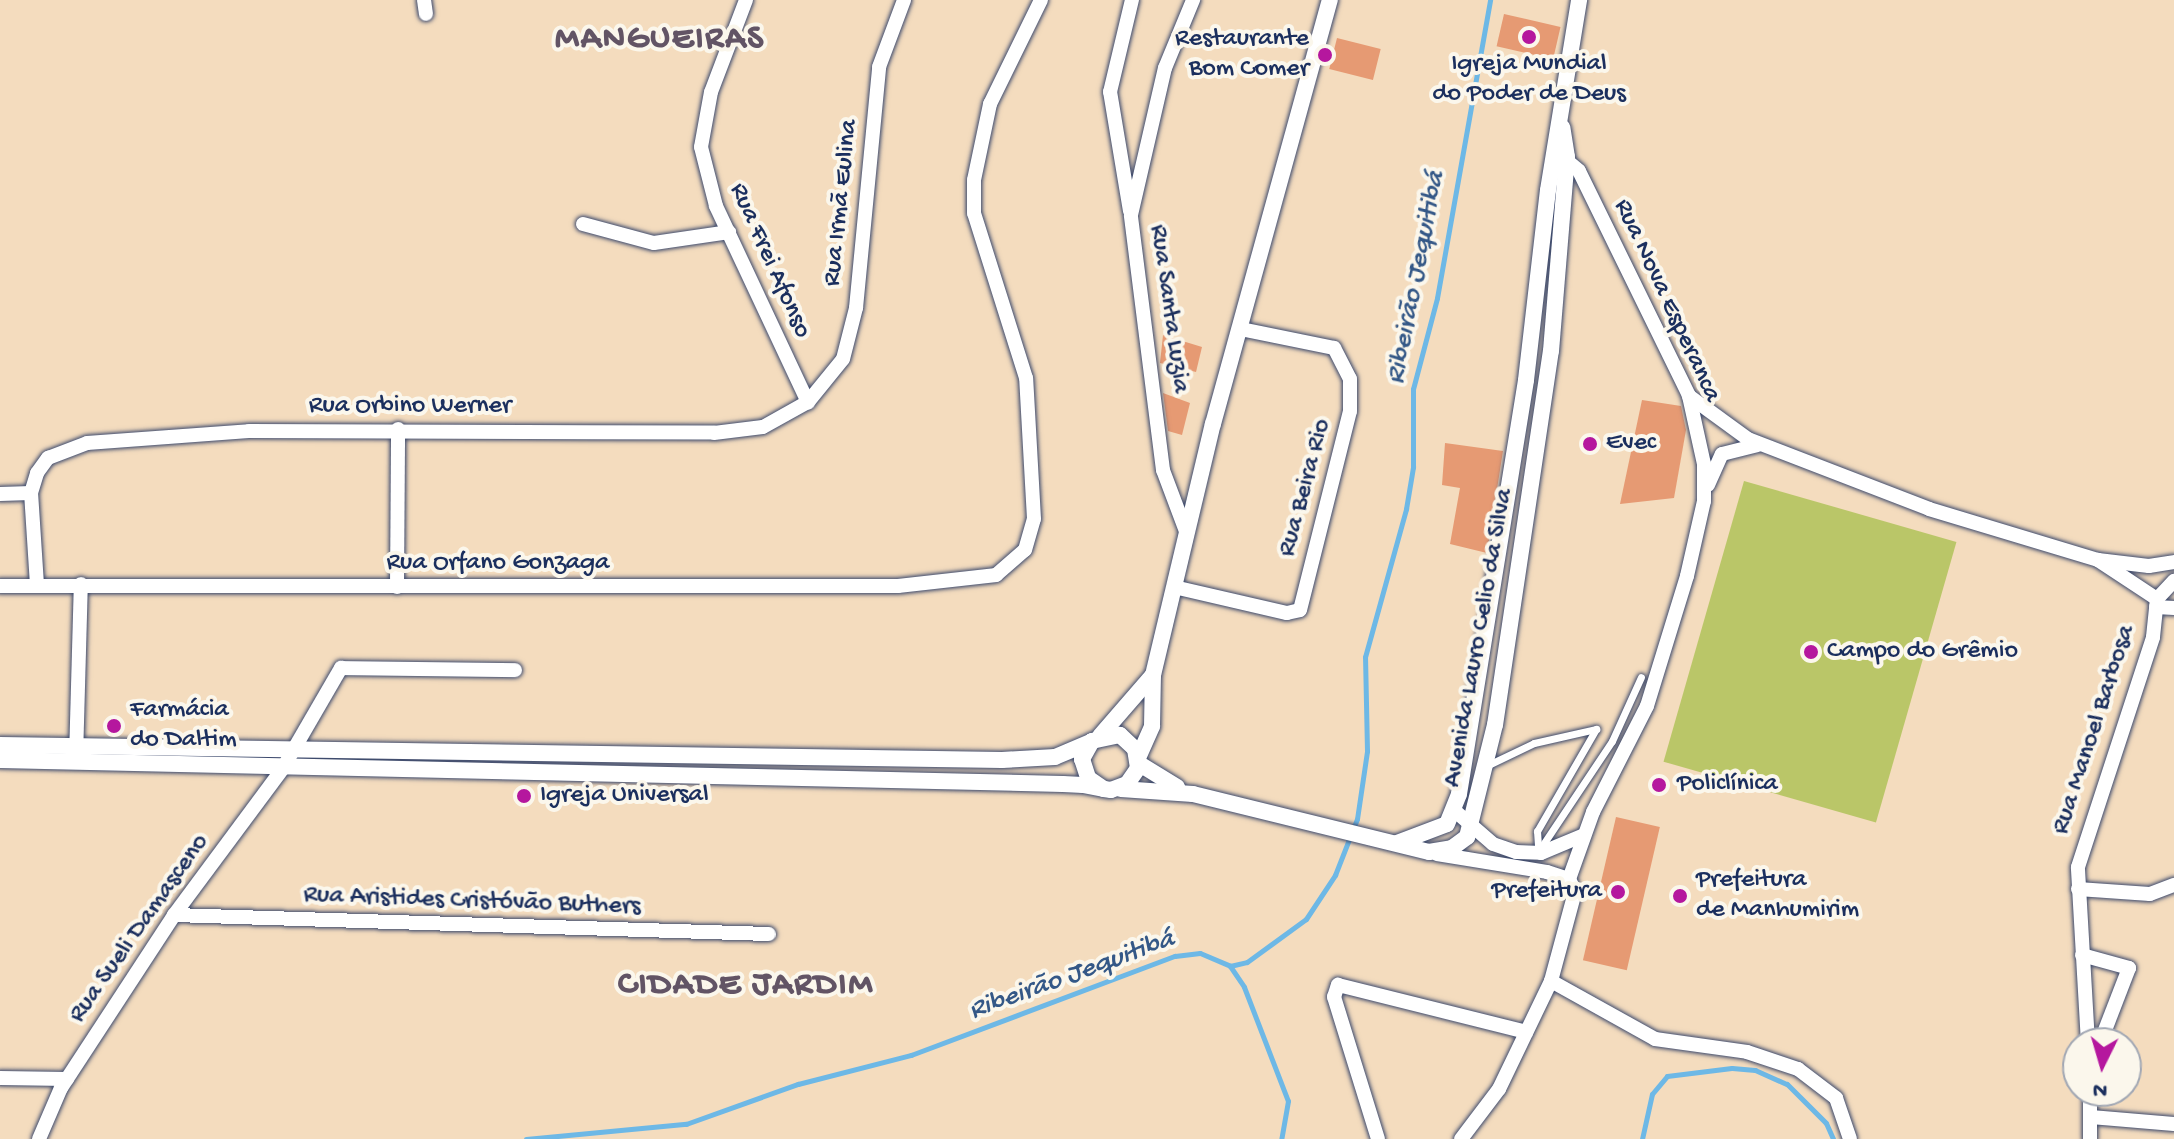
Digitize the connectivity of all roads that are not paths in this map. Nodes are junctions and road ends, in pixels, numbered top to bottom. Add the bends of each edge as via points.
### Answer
1 (746, 0) edge
2 (904, 0) edge
3 (1041, 0) edge
4 (1132, 0) edge
5 (1193, 0) edge
6 (1330, 0) edge
7 (1579, 0) edge
8 (1561, 155) junction
9 (1131, 215) junction
10 (583, 224) dead end
11 (729, 232) junction
12 (1543, 233) junction
13 (1563, 234) junction
14 (1241, 329) junction
15 (1530, 349) junction
16 (1551, 351) junction
17 (1689, 396) junction
18 (808, 402) junction
19 (398, 429) junction
20 (1764, 444) junction
21 (31, 493) junction
22 (0, 494) edge
23 (1704, 501) junction
24 (1505, 514) junction
25 (1526, 517) junction
26 (1187, 534) junction
27 (2098, 560) junction
28 (2174, 562) edge
29 (2174, 581) edge
30 (81, 584) junction
31 (37, 585) junction
32 (0, 586) edge
33 (397, 587) junction
34 (1174, 587) junction
35 (1491, 599) junction
36 (1514, 601) junction
37 (2156, 603) junction
38 (2174, 608) edge
39 (515, 670) dead end
40 (1153, 675) junction
41 (1641, 677) dead end
42 (1477, 690) junction
43 (1501, 693) junction
44 (1096, 738) junction
45 (0, 745) edge
46 (293, 753) junction
47 (76, 754) junction
48 (0, 760) edge
49 (1138, 760) junction
50 (1484, 767) junction
51 (283, 768) junction
52 (1111, 789) junction
53 (1193, 794) junction
54 (1455, 811) junction
55 (1471, 828) junction
56 (1584, 835) junction
57 (1385, 842) junction
58 (1534, 851) junction
59 (1429, 852) junction
60 (1524, 868) junction
61 (1569, 879) junction
62 (2174, 885) edge
63 (2078, 889) junction
64 (174, 915) junction
65 (769, 934) dead end
66 (2082, 955) junction
67 (1551, 981) junction
68 (2087, 1027) edge
69 (2106, 1027) edge
70 (1526, 1032) junction
71 (0, 1078) edge
72 (67, 1079) junction
73 (2091, 1107) edge
74 (2091, 1117) junction
75 (2174, 1124) edge
76 (39, 1139) edge
77 (1378, 1139) edge
78 (1461, 1139) edge
79 (1850, 1139) edge
80 (2090, 1139) edge

1 - 11 street, Rua Frei Afonso via 702,129 706,177
2 - 18 street, Rua Irmã Eulina via 879,67 856,308 843,359
3 - 33 street, Rua Orfano Gonzaga via 990,104 974,180 974,213 1026,378 1034,519 1025,550 996,575 898,586
4 - 9 street via 1110,92
5 - 9 street, Rua Santa Luzia via 1165,68
6 - 14 street
7 - 8 street, Avenida Lauro Celio da Silva via 1568,49
8 - 12 street, Avenida Lauro Celio da Silva
8 - 13 street, Avenida Lauro Celio da Silva
8 - 17 street, Rua Nova Esperanca via 1579,171
9 - 26 street, Rua Santa Luzia via 1163,470
10 - 11 street via 654,243
11 - 18 street, Rua Frei Afonso
12 - 13 street
12 - 15 street, Avenida Lauro Celio da Silva
13 - 16 street, Avenida Lauro Celio da Silva
14 - 26 street
14 - 34 street, Rua Beira Rio via 1334,348 1350,379 1350,411 1300,610 1287,613
15 - 16 street
15 - 24 street, Avenida Lauro Celio da Silva
16 - 25 street, Avenida Lauro Celio da Silva
17 - 20 street via 1734,432
17 - 23 street, Rua Nova Esperanca via 1702,452
18 - 19 street, Rua Orbino Werner via 763,427 729,432
19 - 21 street, Rua Orbino Werner via 249,431 87,443 48,458
19 - 33 street
20 - 23 street via 1722,454
20 - 27 street via 1929,509
21 - 22 street
21 - 31 street
23 - 56 street, Rua Nova Esperanca via 1647,706
24 - 25 street
24 - 35 street, Avenida Lauro Celio da Silva
25 - 36 street, Avenida Lauro Celio da Silva
26 - 34 street
27 - 28 street via 2149,566
27 - 37 street, Rua Manoel Barbosa
29 - 37 street
30 - 31 street, Rua Orfano Gonzaga
30 - 33 street, Rua Orfano Gonzaga
30 - 47 street
31 - 32 street, Rua Orfano Gonzaga
34 - 40 street
35 - 36 street
35 - 42 street, Avenida Lauro Celio da Silva
36 - 43 street, Avenida Lauro Celio da Silva
37 - 38 street
37 - 63 street, Rua Manoel Barbosa via 2153,637 2082,846
39 - 46 street, Rua Sueli Damasceno via 341,668
40 - 44 street
40 - 49 street via 1154,712
41 - 58 lane via 1618,731 1572,807 1551,839
42 - 43 street
42 - 54 street, Avenida Lauro Celio da Silva
43 - 50 street, Avenida Lauro Celio da Silva
44 - 46 street via 1055,757 1002,760
44 - 49 street via 1120,735
44 - 52 street via 1083,769
45 - 47 street
46 - 47 street
46 - 51 street, Rua Sueli Damasceno
47 - 48 street
47 - 51 street
49 - 52 street via 1134,777
49 - 53 street
50 - 55 street, Avenida Lauro Celio da Silva
50 - 58 lane via 1534,743 1596,729 1537,831
51 - 52 street
51 - 64 street, Rua Sueli Damasceno
52 - 53 street
53 - 57 street
54 - 55 street
54 - 57 street, Avenida Lauro Celio da Silva via 1434,832
55 - 58 street via 1493,844
55 - 59 street, Avenida Lauro Celio da Silva via 1458,846
56 - 58 street
56 - 61 street, Rua Nova Esperanca
57 - 59 street
58 - 60 lane
59 - 60 street
60 - 61 street
61 - 67 street via 1575,900
62 - 63 street via 2150,894
63 - 66 street, Rua Manoel Barbosa
64 - 65 street, Rua Aristides Cristóvão Buthers
64 - 72 street, Rua Sueli Damasceno
66 - 68 street, Rua Manoel Barbosa
66 - 69 street via 2129,968
67 - 70 street
67 - 79 street via 1655,1039 1747,1052 1798,1069 1836,1098
70 - 77 street via 1338,985 1334,997
70 - 78 street via 1499,1089
71 - 72 street
72 - 76 street, Rua Sueli Damasceno
73 - 74 street
74 - 75 street
74 - 80 street

